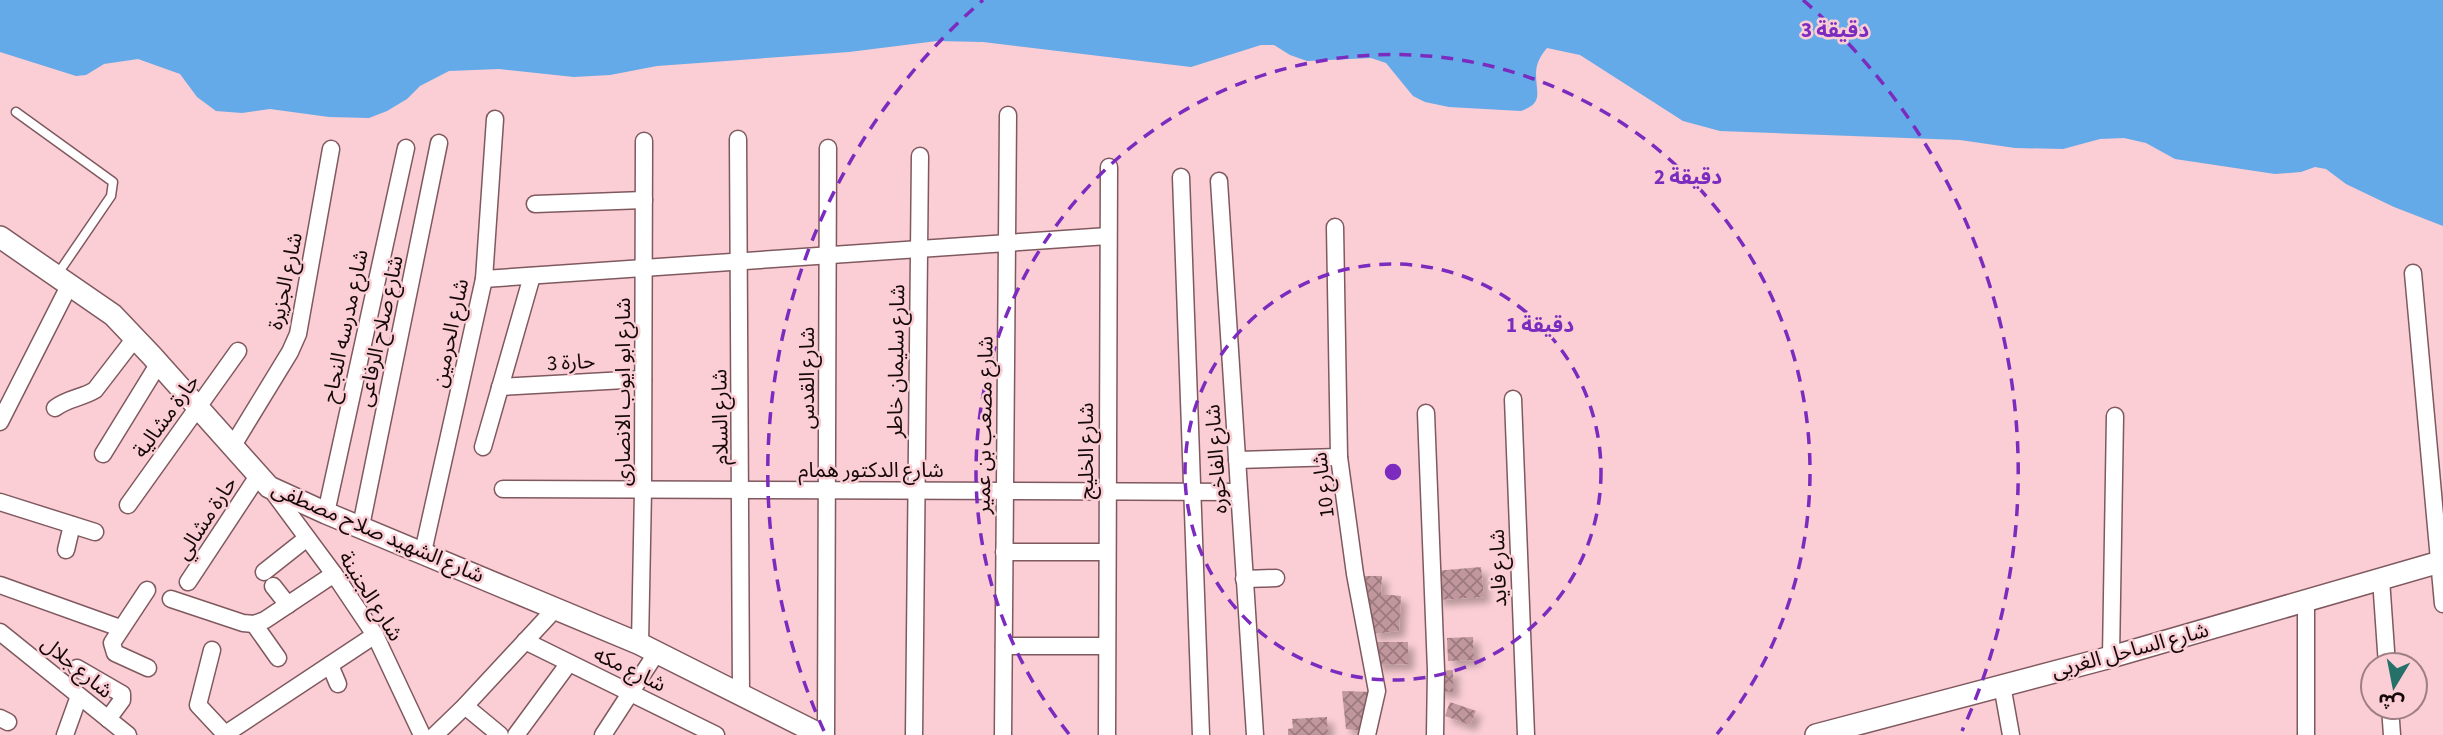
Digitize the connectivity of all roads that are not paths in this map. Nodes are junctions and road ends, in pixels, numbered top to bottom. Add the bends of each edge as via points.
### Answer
1 (16, 112) dead end
2 (1008, 115) dead end
3 (495, 119) dead end
4 (738, 139) dead end
5 (644, 141) dead end
6 (439, 144) dead end
7 (406, 148) dead end
8 (828, 148) dead end
9 (331, 149) dead end
10 (920, 156) dead end
11 (1109, 167) dead end
12 (1181, 177) dead end
13 (1219, 181) dead end
14 (644, 200) junction
15 (535, 204) dead end
16 (1335, 227) dead end
17 (1108, 236) junction
18 (0, 237) edge
19 (1007, 243) junction
20 (919, 249) junction
21 (829, 256) junction
22 (740, 261) junction
23 (644, 268) junction
24 (2413, 273) dead end
25 (532, 276) junction
26 (64, 279) junction
27 (484, 279) junction
28 (135, 338) junction
29 (238, 351) dead end
30 (159, 363) junction
31 (643, 379) junction
32 (500, 387) junction
33 (1513, 399) dead end
34 (55, 408) dead end
35 (198, 408) junction
36 (1426, 413) dead end
37 (2115, 416) dead end
38 (0, 422) edge
39 (232, 447) junction
40 (483, 447) dead end
41 (103, 454) dead end
42 (1339, 457) junction
43 (1237, 460) junction
44 (264, 482) junction
45 (503, 488) dead end
46 (643, 490) junction
47 (741, 490) junction
48 (827, 491) junction
49 (916, 491) junction
50 (1005, 491) junction
51 (1107, 491) junction
52 (1192, 492) junction
53 (1239, 492) junction
54 (0, 502) edge
55 (128, 505) dead end
56 (326, 513) junction
57 (72, 525) junction
58 (361, 526) junction
59 (94, 532) dead end
60 (307, 538) junction
61 (66, 550) dead end
62 (423, 552) junction
63 (1004, 552) junction
64 (1107, 552) junction
65 (2441, 561) edge
66 (334, 573) junction
67 (1276, 578) dead end
68 (1244, 579) junction
69 (2381, 579) junction
70 (188, 582) dead end
71 (0, 585) edge
72 (147, 590) dead end
73 (171, 599) dead end
74 (2306, 601) junction
75 (2443, 604) edge
76 (288, 605) junction
77 (556, 608) junction
78 (254, 624) junction
79 (120, 628) junction
80 (0, 632) edge
81 (375, 635) junction
82 (525, 641) junction
83 (1004, 646) junction
84 (1106, 646) junction
85 (649, 648) junction
86 (212, 650) dead end
87 (2386, 651) edge
88 (2111, 657) junction
89 (278, 658) dead end
90 (569, 663) junction
91 (330, 665) junction
92 (77, 668) dead end
93 (148, 668) dead end
94 (338, 684) dead end
95 (2002, 685) junction
96 (630, 693) junction
97 (741, 695) junction
98 (79, 696) junction
99 (465, 706) junction
100 (108, 719) junction
101 (686, 720) junction
102 (65, 735) edge
103 (128, 735) edge
104 (225, 735) edge
105 (422, 735) edge
106 (435, 735) edge
107 (500, 735) edge
108 (516, 735) edge
109 (603, 735) edge
110 (677, 735) edge
111 (716, 735) edge
112 (821, 735) edge
113 (826, 735) edge
114 (914, 735) edge
115 (1003, 735) edge
116 (1107, 735) edge
117 (1201, 735) edge
118 (1255, 735) edge
119 (1367, 735) edge
120 (1435, 735) edge
121 (1526, 735) edge
122 (1816, 735) edge
123 (2011, 735) edge
124 (2306, 735) edge

1 - 26 lane via 113,182 111,196
2 - 19 street, شارع مصعب بن عمير
3 - 27 street, شارع الحرمين
4 - 22 street, شارع السلام
5 - 14 street, شارع ابو ايوب الانصارى
6 - 58 street, شارع صلاح الرفاعى
7 - 56 street, شارع مدرسه النجاح
8 - 21 street, شارع القدس
9 - 39 street, شارع الجزيرة via 298,334
10 - 20 street, شارع سليمان خاطر
11 - 17 street, شارع الخليج
12 - 52 street
13 - 43 street, شارع الفاخوره
14 - 15 street
14 - 23 street, شارع ابو ايوب الانصارى
16 - 42 street, شارع 10
17 - 19 street
17 - 51 street, شارع الخليج
18 - 26 main road, شارع الشهيد صلاح مصطفى
19 - 20 street
19 - 50 street, شارع مصعب بن عمير
20 - 21 street
20 - 49 street, شارع سليمان خاطر
21 - 22 street
21 - 48 street, شارع القدس
22 - 23 street
22 - 47 street, شارع السلام
23 - 25 street
23 - 31 street, شارع ابو ايوب الانصارى
24 - 65 street
25 - 27 street
25 - 32 street
26 - 28 main road, شارع الشهيد صلاح مصطفى via 113,315
26 - 38 street
27 - 62 street, شارع الحرمين
28 - 30 main road, شارع الشهيد صلاح مصطفى
28 - 34 street via 95,390
29 - 35 street, حارة مشالية
30 - 35 main road, شارع الشهيد صلاح مصطفى
30 - 41 street
31 - 32 street, حارة 3
31 - 46 street, شارع ابو ايوب الانصارى
32 - 40 street
33 - 121 street, شارع فايد
35 - 39 main road, شارع الشهيد صلاح مصطفى
35 - 55 street, حارة مشالية
36 - 120 street
37 - 88 street
39 - 44 main road, شارع الشهيد صلاح مصطفى
42 - 43 street
42 - 119 street, شارع 10 via 1377,691
43 - 53 street, شارع الفاخوره
44 - 56 main road, شارع الشهيد صلاح مصطفى
44 - 60 street, شارع الجنينة
44 - 70 street, حارة مشالي
45 - 46 street, شارع الدكتور همام
46 - 47 street, شارع الدكتور همام
46 - 85 street, شارع ابو ايوب الانصارى
47 - 48 street, شارع الدكتور همام
47 - 97 street, شارع السلام
48 - 49 street, شارع الدكتور همام
48 - 113 street, شارع القدس
49 - 50 street, شارع الدكتور همام
49 - 114 street, شارع سليمان خاطر
50 - 51 street, شارع الدكتور همام
50 - 63 street, شارع مصعب بن عمير
51 - 52 street, شارع الدكتور همام
51 - 64 street, شارع الخليج
52 - 53 street, شارع الدكتور همام
52 - 117 street
53 - 68 street, شارع الفاخوره
54 - 57 street
56 - 58 main road, شارع الشهيد صلاح مصطفى
57 - 59 street
57 - 61 street
58 - 62 main road, شارع الشهيد صلاح مصطفى
60 - 66 street, شارع الجنينة
60 - 76 street via 269,579
62 - 77 main road, شارع الشهيد صلاح مصطفى
63 - 64 street
63 - 83 street, شارع مصعب بن عمير
64 - 84 street, شارع الخليج
65 - 69 main road, شارع الساحل الغربى
65 - 75 street
66 - 76 street
66 - 81 street, شارع الجنينة
67 - 68 street
68 - 118 street, شارع الفاخوره
69 - 74 main road, شارع الساحل الغربى
69 - 87 street
71 - 79 street
72 - 79 street
73 - 78 street
74 - 88 main road, شارع الساحل الغربى
74 - 124 street
76 - 78 street
77 - 82 street
77 - 85 main road, شارع الشهيد صلاح مصطفى
78 - 89 street
79 - 93 street via 112,643 115,653
80 - 98 street, شارع جلال
81 - 91 street
81 - 105 street, شارع الجنينة
82 - 90 street, شارع مكه
82 - 99 street
83 - 84 street
83 - 115 street, شارع مصعب بن عمير
84 - 116 street, شارع الخليج
85 - 96 street
85 - 97 main road, شارع الشهيد صلاح مصطفى
86 - 104 street via 198,705
88 - 95 main road, شارع الساحل الغربى
90 - 96 street, شارع مكه
90 - 108 street
91 - 94 street
91 - 104 street
92 - 100 street via 122,694
95 - 122 main road, شارع الساحل الغربى
95 - 123 street
96 - 101 street, شارع مكه
96 - 109 street
97 - 112 main road, شارع الشهيد صلاح مصطفى
98 - 100 street, شارع جلال
98 - 102 street
99 - 106 street
99 - 107 street
100 - 103 street, شارع جلال
101 - 110 street
101 - 111 street, شارع مكه

